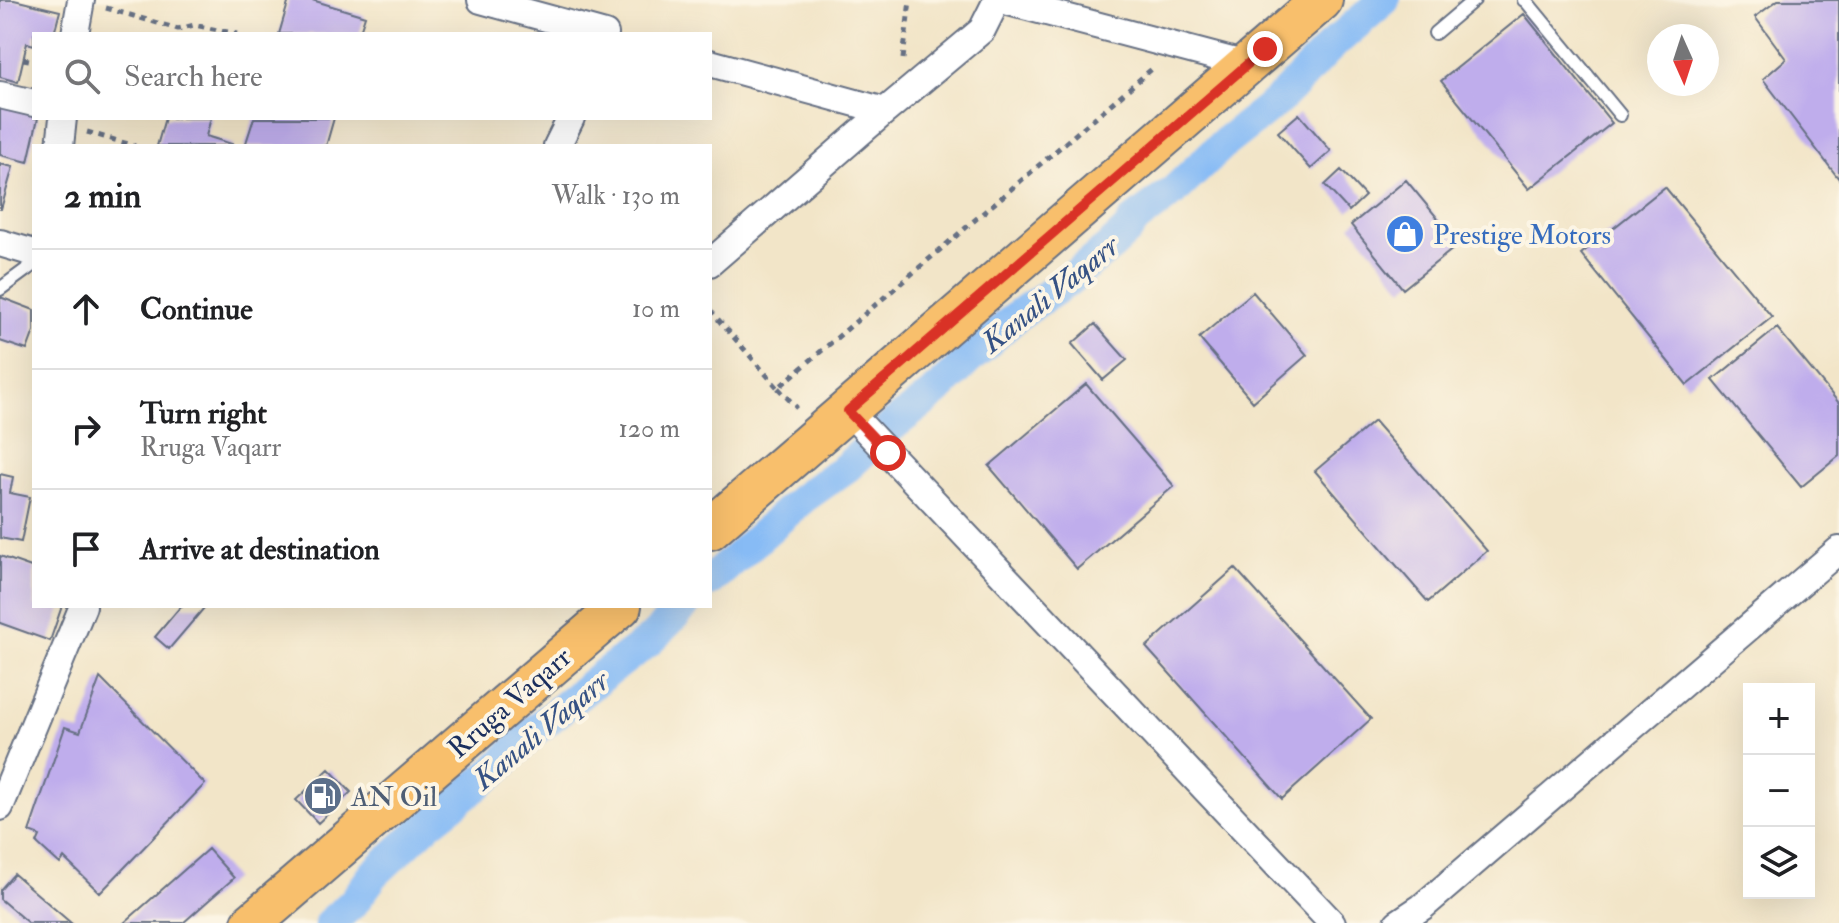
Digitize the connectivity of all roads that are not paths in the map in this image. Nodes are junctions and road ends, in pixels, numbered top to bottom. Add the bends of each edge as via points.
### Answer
1 (481, 0) edge
2 (999, 0) edge
3 (1322, 0) edge
4 (1474, 0) edge
5 (1524, 0) edge
6 (92, 3) edge
7 (76, 32) edge
8 (598, 32) edge
9 (1435, 33) dead end
10 (712, 63) edge
11 (1247, 65) junction
12 (0, 95) edge
13 (32, 103) edge
14 (891, 106) junction
15 (1620, 115) dead end
16 (570, 120) edge
17 (74, 125) edge
18 (61, 144) edge
19 (558, 144) edge
20 (0, 243) edge
21 (32, 252) edge
22 (712, 261) edge
23 (32, 265) edge
24 (0, 289) edge
25 (858, 421) junction
26 (712, 528) edge
27 (1839, 550) edge
28 (82, 608) edge
29 (619, 608) edge
30 (0, 807) edge
31 (252, 923) edge
32 (1332, 923) edge
33 (1398, 923) edge

1 - 8 street
2 - 11 street
2 - 14 street via 982,30
3 - 11 main road
4 - 9 lane
5 - 15 lane
6 - 7 street
10 - 14 street
11 - 25 main road
12 - 13 street
14 - 22 street
16 - 19 street
17 - 18 street
20 - 21 street
23 - 24 lane
25 - 26 main road
25 - 32 street
27 - 33 street
28 - 30 street
29 - 31 main road, Rruga Vaqarr

